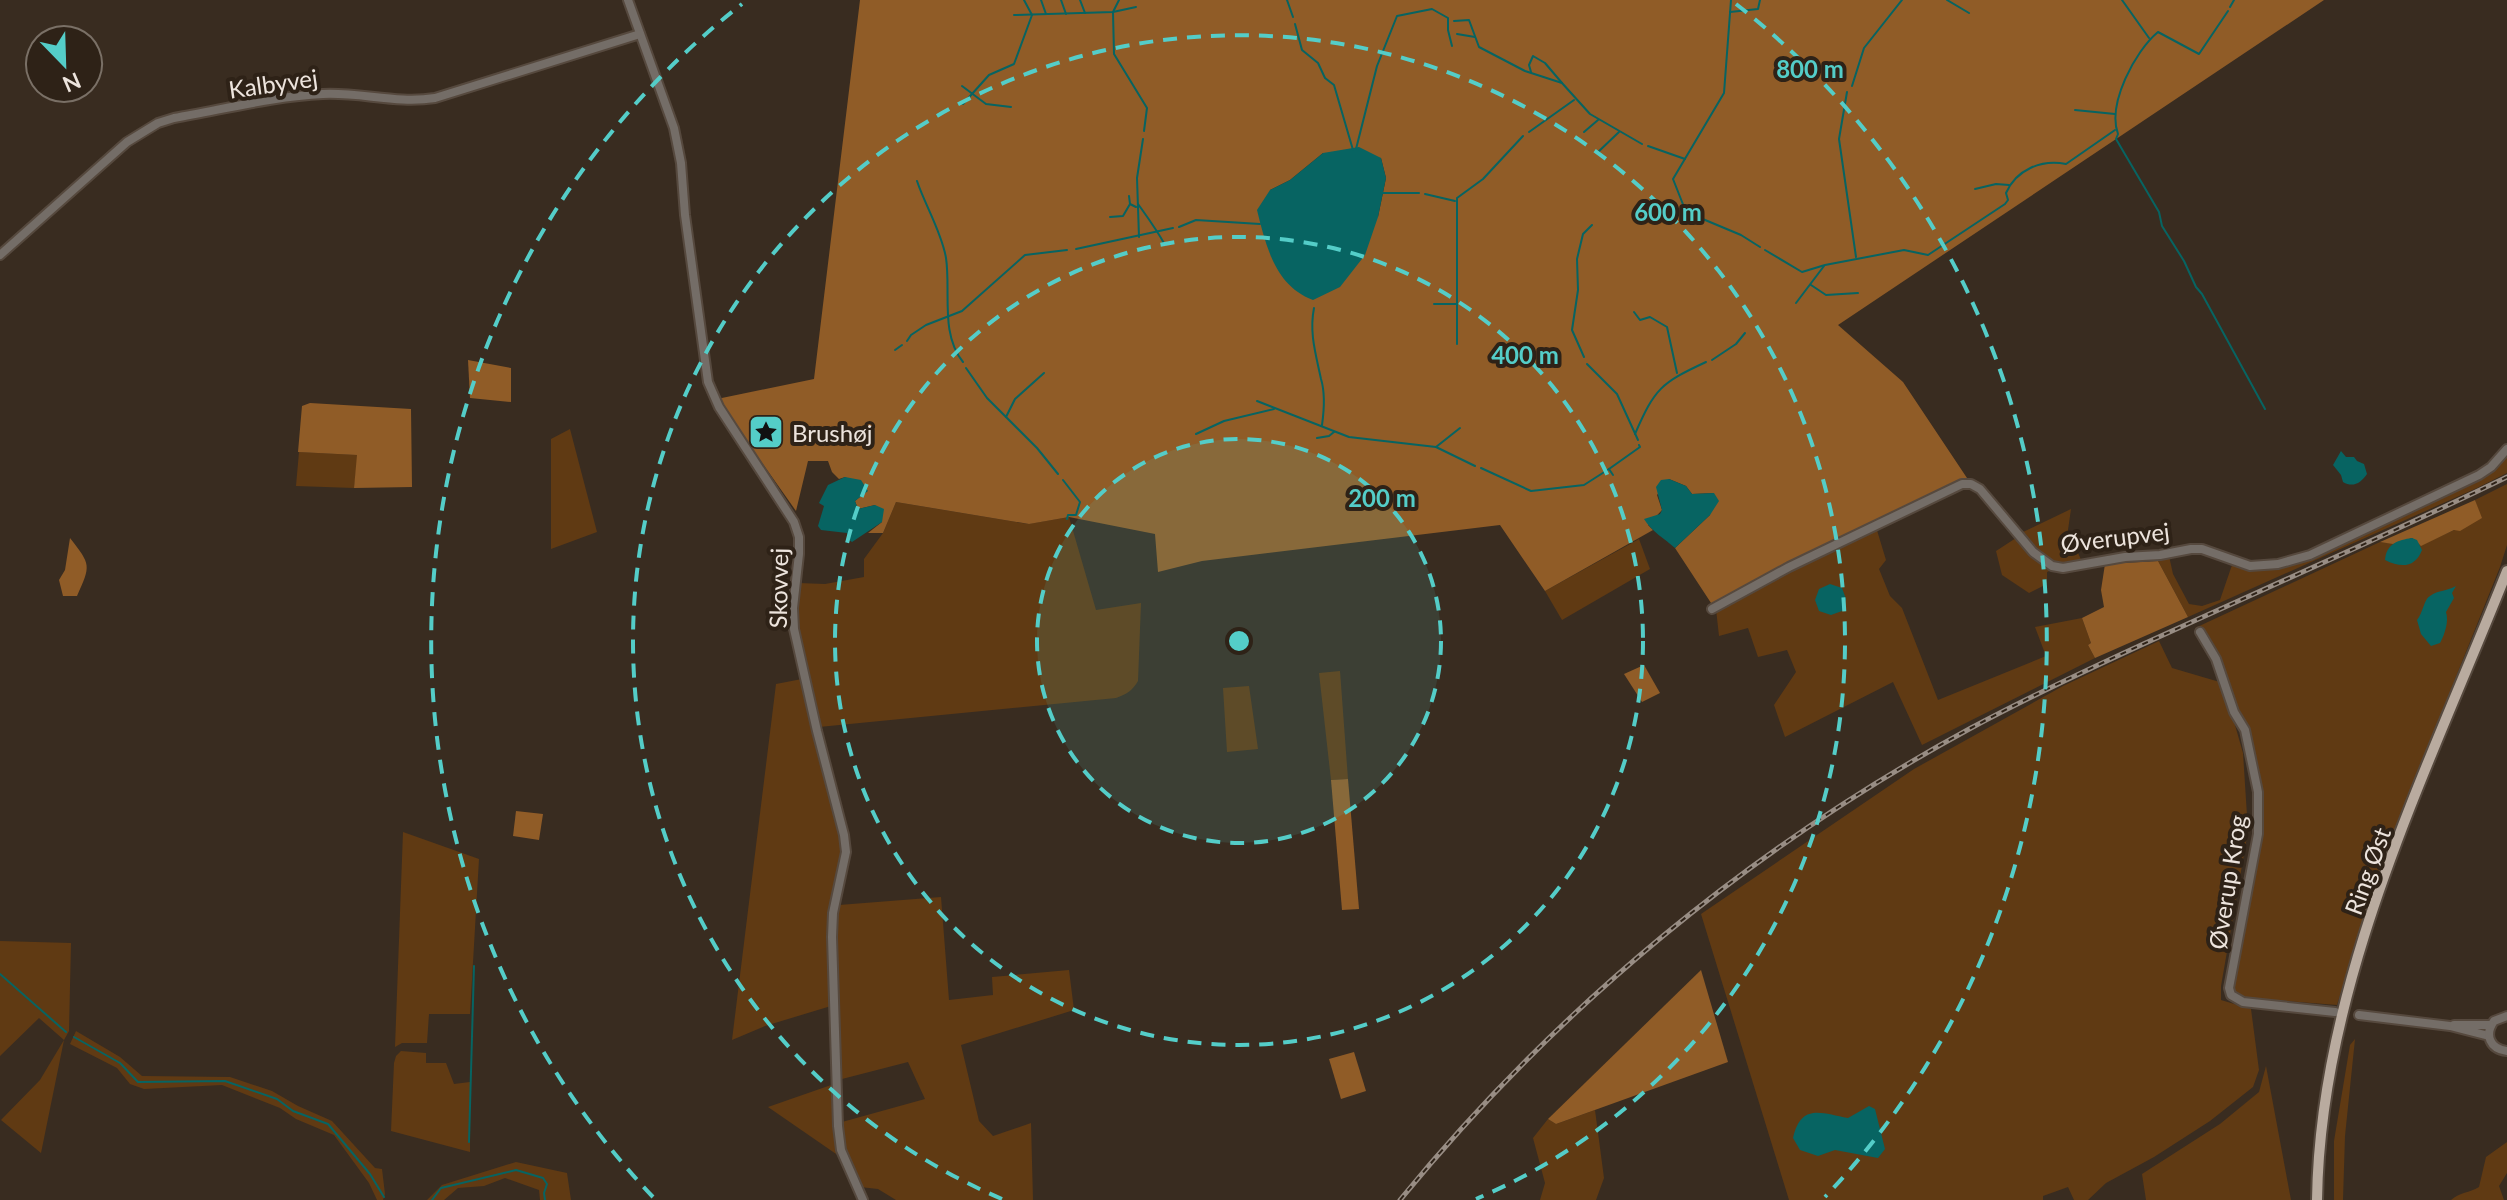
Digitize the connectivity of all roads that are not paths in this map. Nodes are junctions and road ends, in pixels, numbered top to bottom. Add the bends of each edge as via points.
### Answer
1 (628, 0) edge
2 (640, 34) junction
3 (0, 255) edge
4 (2507, 449) edge
5 (2507, 571) edge
6 (1712, 609) dead end
7 (2200, 632) dead end
8 (2335, 1012) dead end
9 (2359, 1015) dead end
10 (2507, 1016) edge
11 (2490, 1025) junction
12 (2450, 1026) junction
13 (2489, 1036) junction
14 (2507, 1051) edge
15 (863, 1200) edge
16 (2317, 1200) edge

1 - 2 street, Skovvej
2 - 3 street, Kalbyvej via 435,98 402,102 310,95 158,123 127,142
2 - 15 street, Skovvej via 681,163 708,382 799,537 794,629 846,852 832,937 838,1126 841,1150
4 - 6 street, Øverupvej via 2491,467 2452,488 2310,555 2264,566 2202,549 2052,566 2033,552 1980,489 1962,484
5 - 16 main road, Ring Øst via 2394,850 2357,963 2329,1085
7 - 8 street, Øverup Krog via 2245,730 2258,792 2258,834 2231,995 2243,1002
9 - 12 street
10 - 11 street
11 - 12 street
11 - 13 street
12 - 13 street
13 - 14 street via 2495,1047

